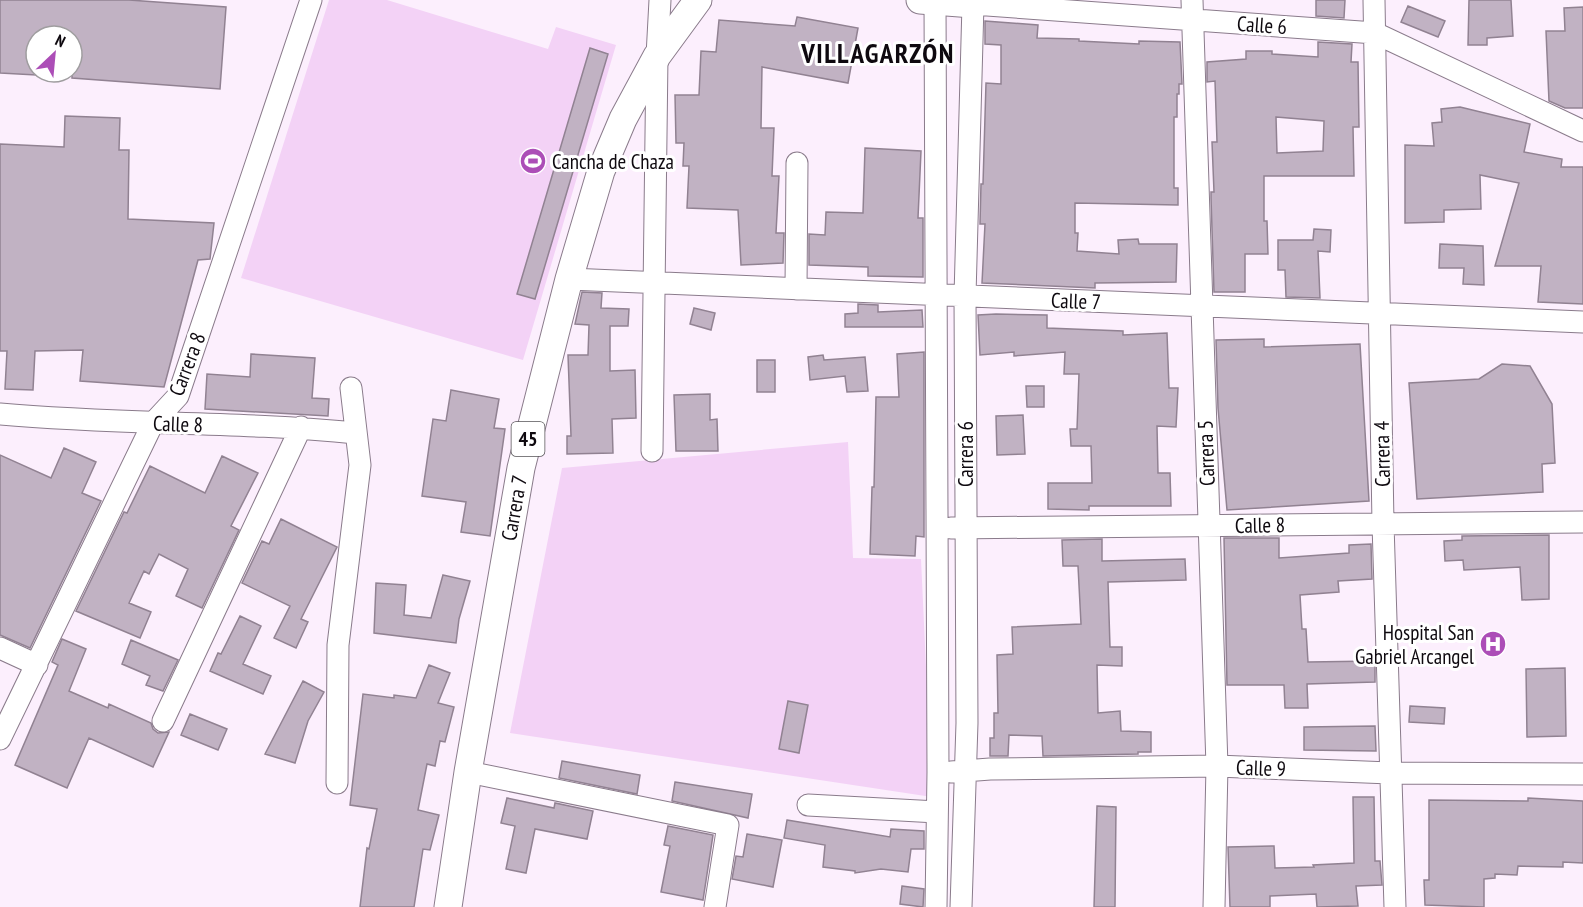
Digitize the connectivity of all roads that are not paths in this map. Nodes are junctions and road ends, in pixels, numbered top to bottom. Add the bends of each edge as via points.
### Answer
1 (311, 0) edge
2 (660, 0) edge
3 (698, 0) edge
4 (930, 0) edge
5 (1374, 0) edge
6 (973, 2) edge
7 (1192, 10) edge
8 (1375, 33) junction
9 (657, 56) junction
10 (1583, 131) edge
11 (797, 163) dead end
12 (569, 279) junction
13 (654, 283) junction
14 (796, 289) junction
15 (937, 295) junction
16 (965, 296) junction
17 (1201, 306) junction
18 (1380, 313) junction
19 (1583, 322) edge
20 (351, 388) dead end
21 (2, 418) edge
22 (153, 423) junction
23 (301, 427) junction
24 (356, 433) junction
25 (652, 451) dead end
26 (1583, 522) edge
27 (1383, 524) junction
28 (1209, 525) junction
29 (965, 528) junction
30 (937, 529) junction
31 (0, 648) edge
32 (37, 665) junction
33 (163, 721) dead end
34 (0, 739) edge
35 (1217, 766) junction
36 (965, 771) junction
37 (468, 772) junction
38 (938, 772) junction
39 (1390, 773) junction
40 (1583, 774) edge
41 (337, 783) dead end
42 (808, 805) dead end
43 (937, 812) junction
44 (448, 907) edge
45 (715, 907) edge
46 (936, 907) edge
47 (961, 907) edge
48 (1214, 907) edge
49 (1395, 907) edge

1 - 22 street, Carrera 8 via 178,396
2 - 9 street, Carrera 7
3 - 9 main road, Carrera 7 / 45
4 - 6 main road, Calle 6
4 - 15 street, Carrera 6
5 - 8 street, Carrera 4
6 - 7 street, Calle 6
6 - 16 street, Carrera 6
7 - 8 street, Calle 6
7 - 17 street, Carrera 5
8 - 10 street, Calle 6
8 - 18 street, Carrera 4
9 - 12 main road, Carrera 7 / 45 via 601,171
9 - 13 street, Carrera 7
11 - 14 street
12 - 13 street, Calle 7
12 - 37 main road, Carrera 7 / 45 via 521,468
13 - 14 street, Calle 7
13 - 25 street, Carrera 7
14 - 15 street, Calle 7
15 - 16 street, Calle 7
15 - 30 street, Carrera 6
16 - 17 street, Calle 7
16 - 29 street, Carrera 6
17 - 18 street, Calle 7
17 - 28 street, Carrera 5
18 - 19 street, Calle 7
18 - 27 street, Carrera 4
20 - 24 street
21 - 22 street, Calle 8
22 - 23 street, Calle 8
22 - 32 street, Carrera 8
23 - 24 street, Calle 8
23 - 33 street
24 - 41 street via 360,465 338,645
26 - 27 street, Calle 8
27 - 28 street, Calle 8
27 - 39 street, Carrera 4
28 - 29 street, Calle 8
28 - 35 street, Carrera 5
29 - 30 street, Calle 8
29 - 36 street, Carrera 6
30 - 38 street, Carrera 6
31 - 32 street
32 - 34 street, Carrera 8
35 - 36 street, Calle 9
35 - 39 street, Calle 9
35 - 48 street, Carrera 5
36 - 38 street, Calle 9
36 - 47 street, Carrera 6
37 - 44 main road, Carrera 7 / 45
37 - 45 street via 728,825
38 - 43 street, Carrera 6
39 - 40 street, Calle 9
39 - 49 street, Carrera 4
42 - 43 street
43 - 46 street, Carrera 6

